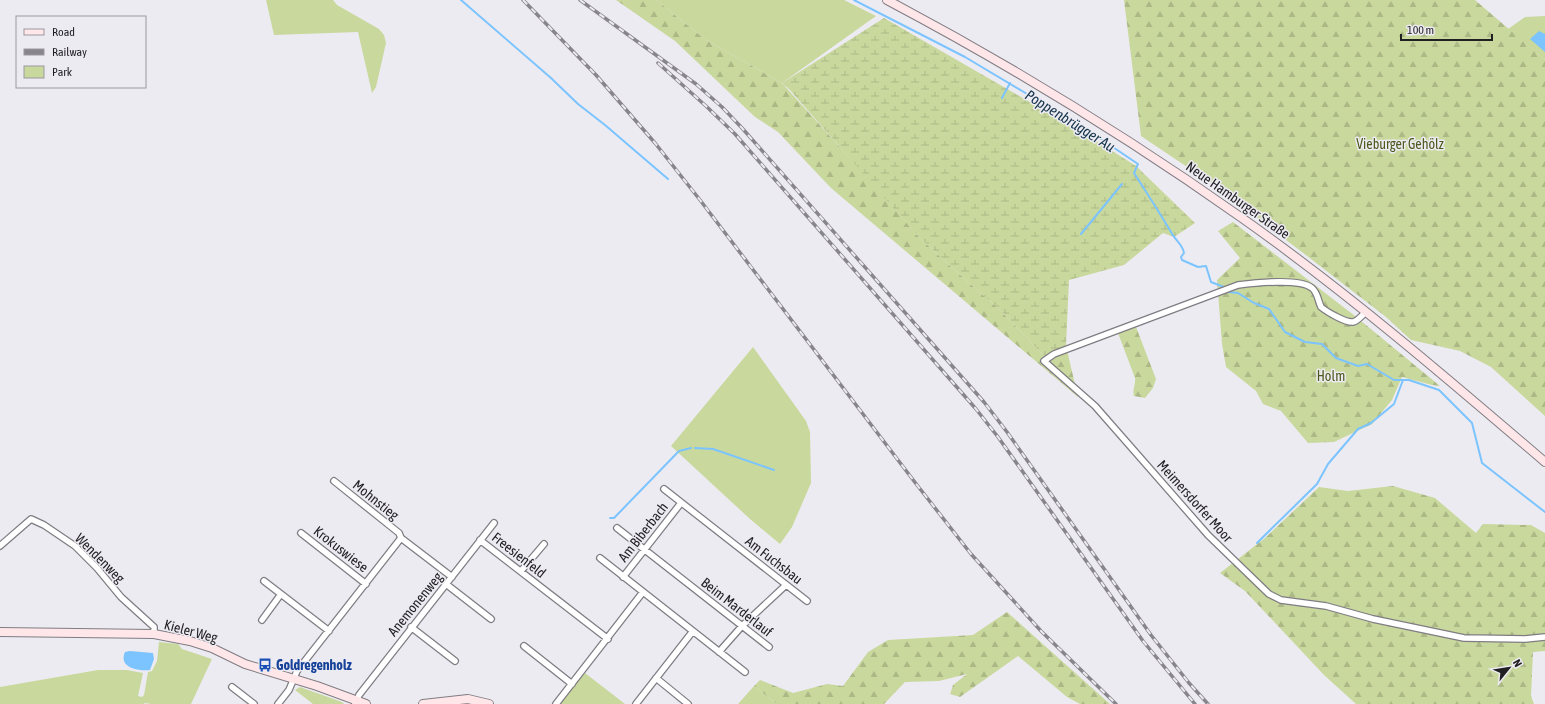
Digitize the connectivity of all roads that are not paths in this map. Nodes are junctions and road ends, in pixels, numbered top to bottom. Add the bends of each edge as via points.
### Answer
1 (887, 0) edge
2 (1366, 312) junction
3 (1545, 462) edge
4 (334, 481) dead end
5 (664, 489) dead end
6 (681, 503) junction
7 (494, 523) dead end
8 (617, 528) dead end
9 (301, 533) dead end
10 (401, 538) junction
11 (480, 540) junction
12 (544, 544) dead end
13 (0, 546) edge
14 (644, 549) junction
15 (600, 558) dead end
16 (521, 571) junction
17 (623, 576) junction
18 (452, 577) junction
19 (264, 581) dead end
20 (366, 584) junction
21 (446, 584) junction
22 (786, 585) junction
23 (643, 592) junction
24 (281, 594) junction
25 (807, 601) dead end
26 (491, 619) dead end
27 (262, 620) dead end
28 (742, 626) junction
29 (411, 628) junction
30 (329, 631) junction
31 (693, 631) junction
32 (0, 632) edge
33 (154, 634) junction
34 (1545, 637) edge
35 (608, 639) junction
36 (524, 646) dead end
37 (769, 647) dead end
38 (720, 652) junction
39 (455, 661) dead end
40 (745, 672) dead end
41 (656, 678) junction
42 (294, 679) junction
43 (572, 684) junction
44 (232, 687) dead end
45 (356, 702) edge
46 (254, 704) edge
47 (278, 704) edge
48 (366, 704) edge
49 (423, 704) edge
50 (489, 704) edge
51 (556, 704) edge
52 (636, 704) edge
53 (688, 704) edge

1 - 2 main road, Neue Hamburger Straße via 974,47 1129,141 1244,219
2 - 3 main road, Neue Hamburger Straße
2 - 34 street, Meimersdorfer Moor via 1354,322 1346,321 1321,307 1316,292 1303,284 1258,282 1238,285 1054,354 1044,361 1095,406 1208,535 1269,594 1281,600 1326,606 1373,619 1464,638
4 - 10 street, Mohnstieg via 399,533
5 - 6 street, Am Fuchsbau
6 - 14 street, Am Biberbach
6 - 22 street, Am Fuchsbau
7 - 11 street, Anemonenweg
8 - 14 street, Beim Marderlauf
9 - 20 street, Krokuswiese
10 - 18 street, Mohnstieg
10 - 20 street
11 - 16 street, Freesienfeld
11 - 18 street, Anemonenweg
12 - 16 street
13 - 33 street, Wendenweg via 31,519 44,525 75,546 154,627
14 - 17 street, Am Biberbach
14 - 28 street, Beim Marderlauf
15 - 17 street, Am Biberbach
16 - 35 street, Freesienfeld
17 - 23 street, Am Biberbach
18 - 21 street, Anemonenweg
19 - 24 street
20 - 30 street
21 - 26 street
21 - 29 street, Anemonenweg
22 - 25 street, Am Fuchsbau
22 - 28 street
23 - 31 street, Am Biberbach
23 - 35 street
24 - 27 street
24 - 30 street
28 - 37 street, Beim Marderlauf
28 - 38 street
29 - 39 street
29 - 45 street, Anemonenweg via 359,694
30 - 42 street via 297,671
31 - 38 street, Am Biberbach
31 - 41 street
32 - 33 main road, Kieler Weg
33 - 42 main road, Kieler Weg via 207,646 245,664
35 - 43 street
36 - 43 street
38 - 40 street, Am Biberbach
41 - 52 street
41 - 53 street
42 - 45 main road, Kieler Weg
42 - 47 street
43 - 51 street
44 - 46 street
45 - 48 main road, Kieler Weg
49 - 50 main road via 468,699

